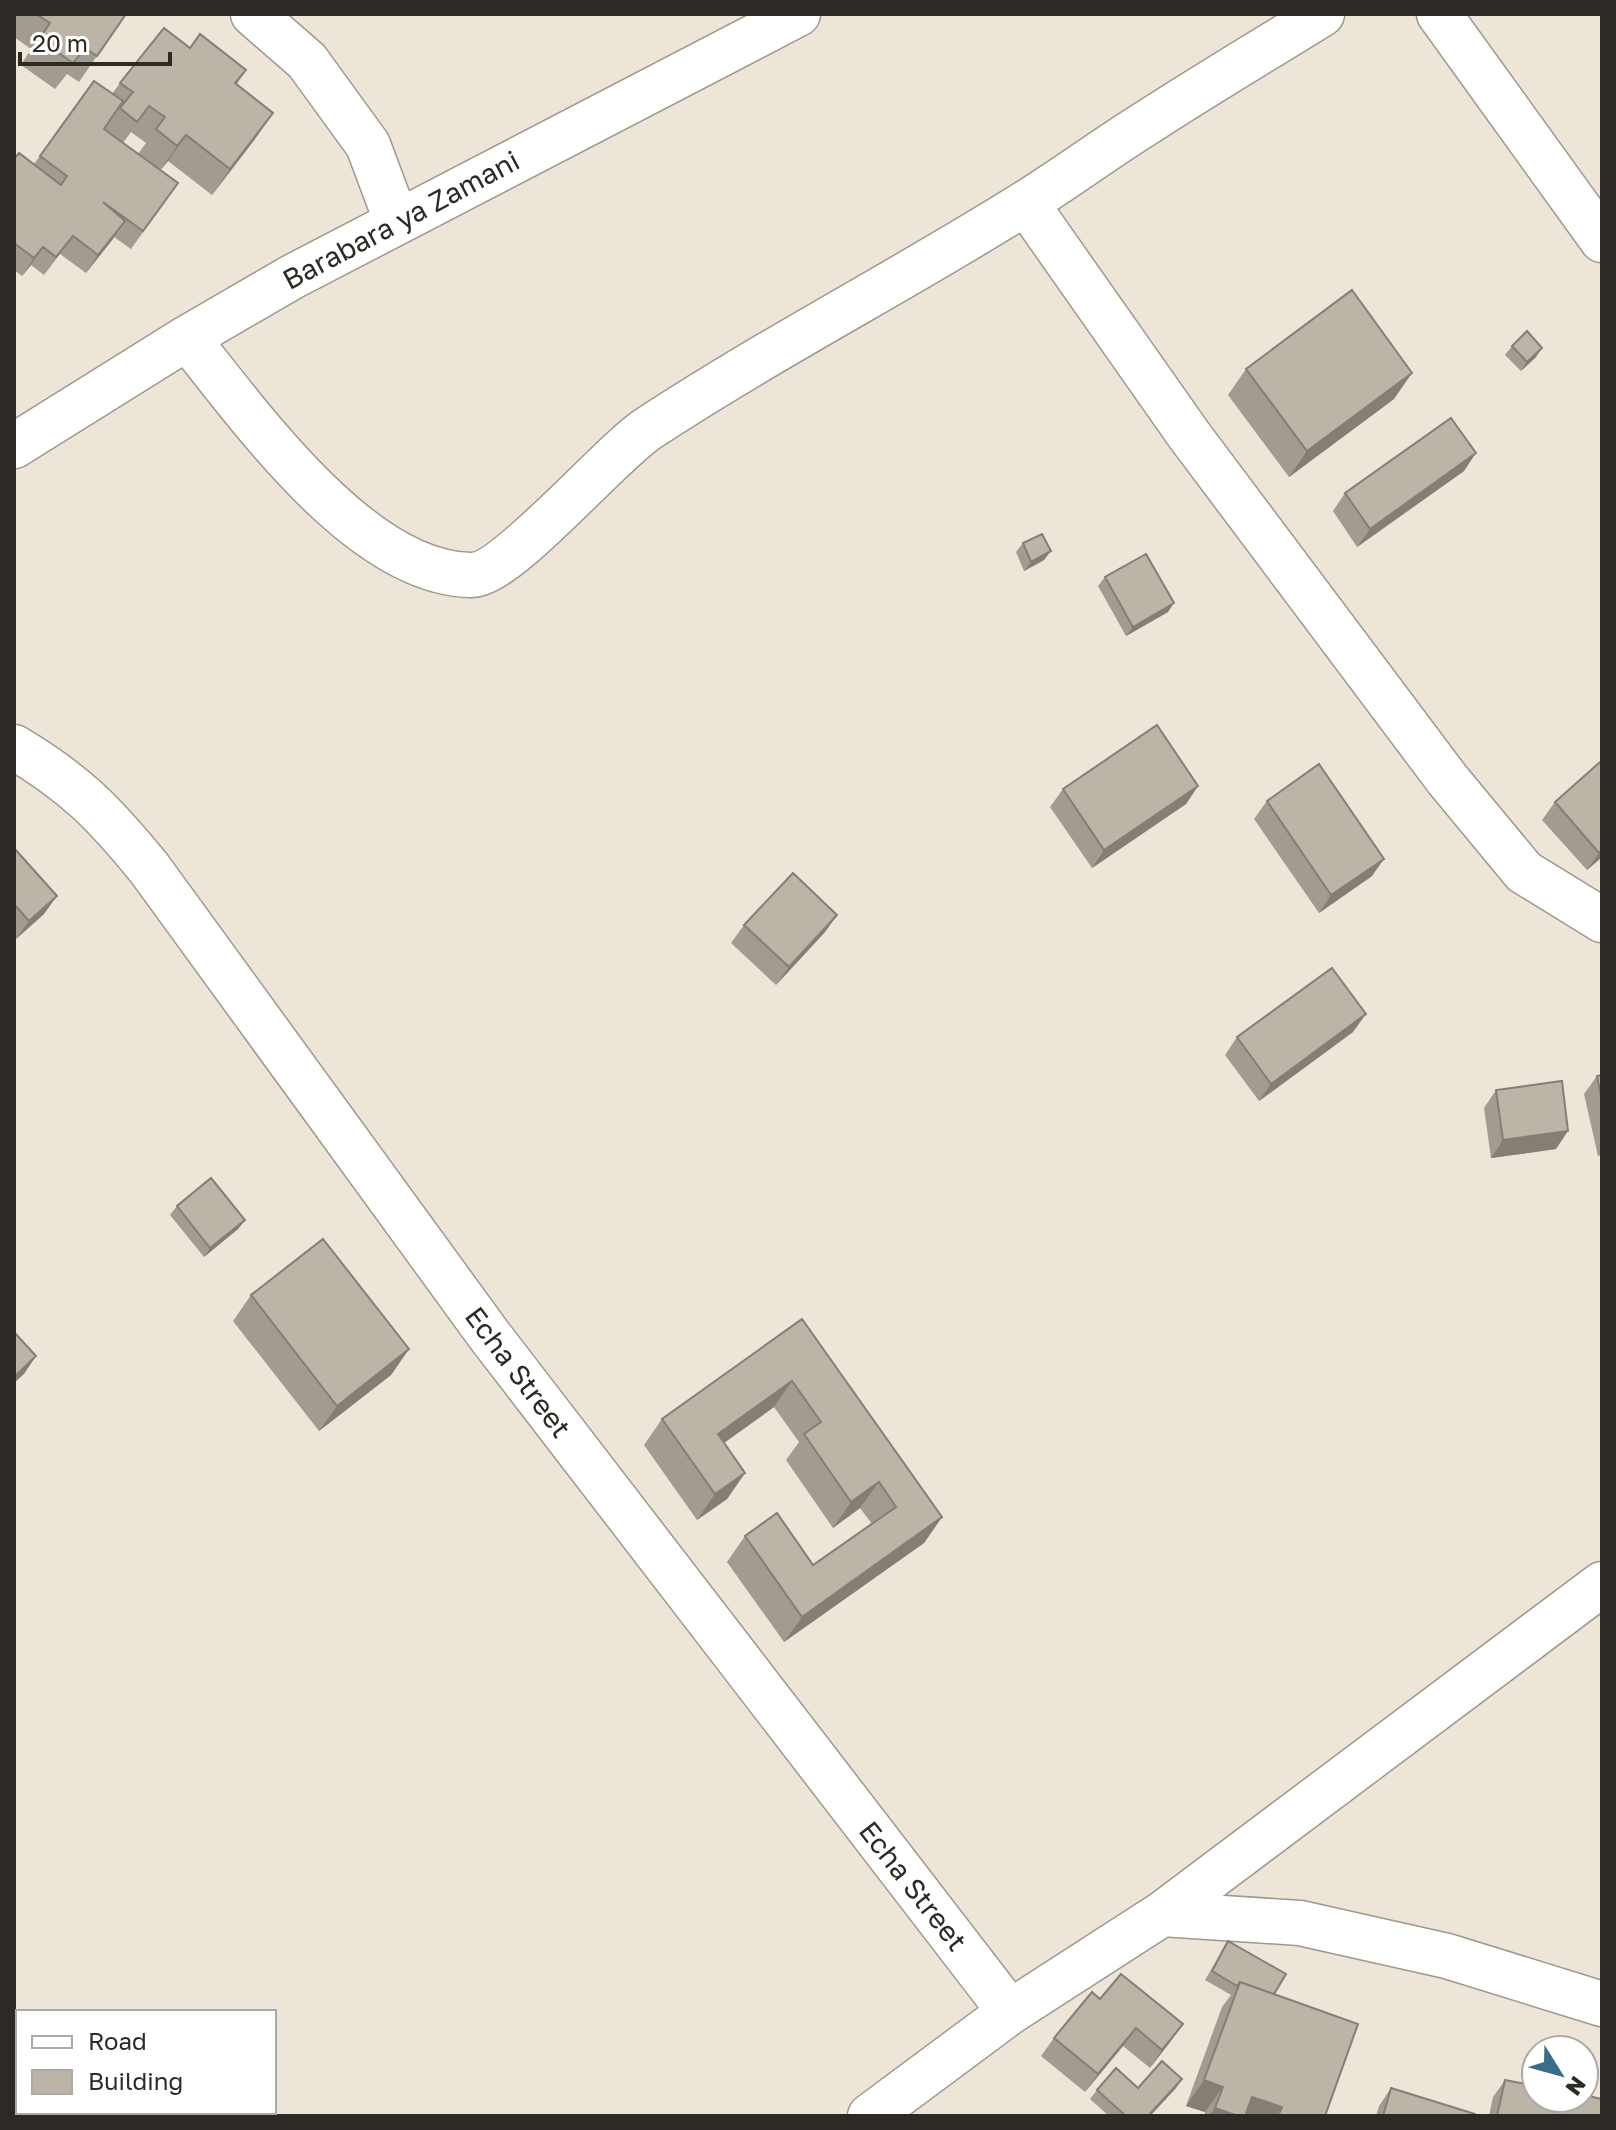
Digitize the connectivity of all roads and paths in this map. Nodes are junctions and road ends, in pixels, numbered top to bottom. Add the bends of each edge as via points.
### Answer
1 (253, 14) edge
2 (798, 14) edge
3 (1322, 14) edge
4 (1439, 14) edge
5 (1026, 203) junction
6 (396, 220) junction
7 (1602, 240) edge
8 (187, 338) junction
9 (14, 446) edge
10 (14, 747) edge
11 (1602, 920) edge
12 (1602, 1584) edge
13 (1162, 1914) junction
14 (1602, 2004) edge
15 (1010, 2012) junction
16 (870, 2116) edge

1 - 6 street via 307,61 368,145
2 - 6 street, Barabara ya Zamani
3 - 5 street
4 - 7 street
5 - 8 street via 634,438 524,543 495,568 476,576 442,572 391,549 327,502
5 - 11 street via 1189,435 1457,790 1524,872
6 - 8 street, Barabara ya Zamani
8 - 9 street, Barabara ya Zamani
10 - 15 street, Echa Street via 62,776 106,816 149,868 489,1335
12 - 13 street
13 - 14 street via 1300,1923 1447,1956
13 - 15 street
15 - 16 street

